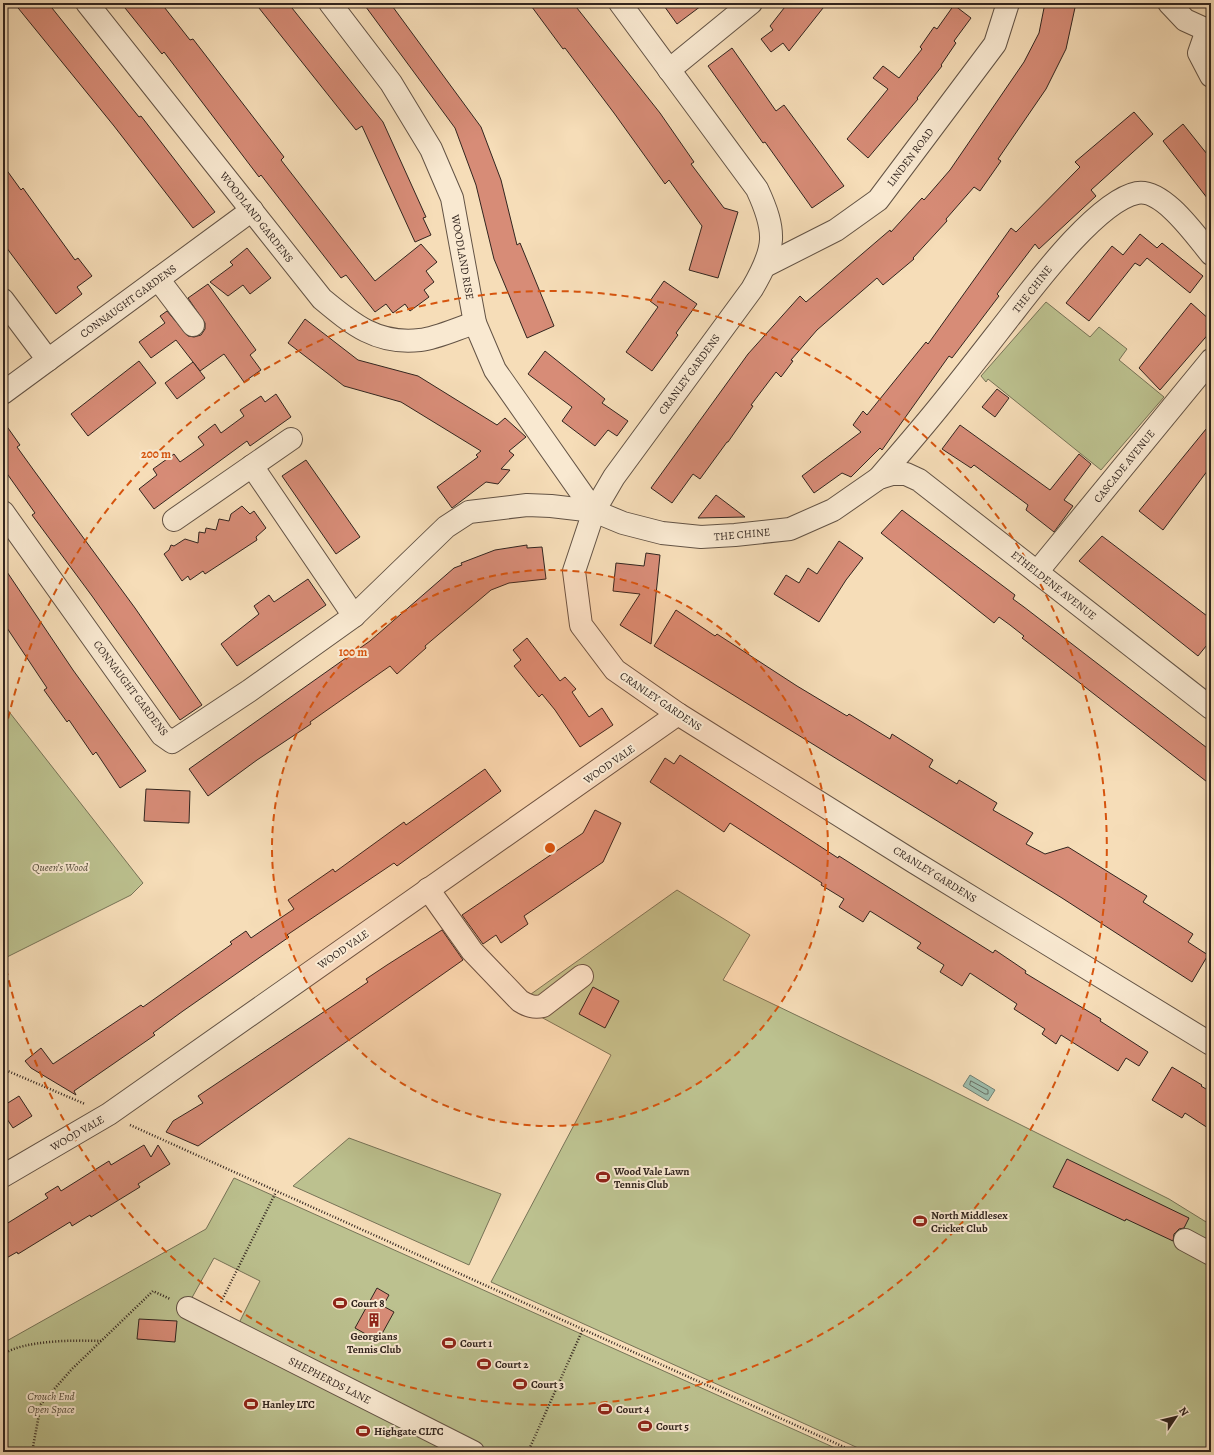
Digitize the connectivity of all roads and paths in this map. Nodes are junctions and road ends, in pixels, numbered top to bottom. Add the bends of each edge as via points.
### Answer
1 (87, 3) edge
2 (330, 3) edge
3 (620, 3) edge
4 (751, 3) edge
5 (1008, 3) edge
6 (1169, 3) edge
7 (1209, 29) edge
8 (669, 70) junction
9 (1211, 76) edge
10 (252, 210) junction
11 (1211, 254) edge
12 (765, 266) junction
13 (158, 279) junction
14 (3, 300) edge
15 (475, 323) junction
16 (192, 325) dead end
17 (48, 360) junction
18 (1211, 360) edge
19 (3, 392) edge
20 (291, 439) dead end
21 (252, 466) junction
22 (886, 476) junction
23 (594, 511) junction
24 (3, 512) edge
25 (174, 520) dead end
26 (1037, 572) junction
27 (354, 616) junction
28 (1210, 705) edge
29 (678, 714) junction
30 (428, 889) junction
31 (582, 976) dead end
32 (1211, 1044) edge
33 (3, 1069) edge
34 (109, 1114) junction
35 (3, 1176) edge
36 (276, 1192) junction
37 (1185, 1240) dead end
38 (1211, 1254) edge
39 (188, 1308) joint
40 (211, 1320) junction
41 (583, 1330) junction
42 (102, 1341) junction
43 (3, 1354) edge
44 (32, 1452) edge
45 (473, 1452) edge
46 (528, 1452) edge
47 (855, 1452) edge

1 - 10 street, WOODLAND GARDENS
2 - 15 street, WOODLAND RISE via 391,84 431,149 452,198
3 - 8 street, CRANLEY GARDENS
4 - 8 street
5 - 12 street, LINDEN ROAD via 995,44 878,200 836,230
6 - 7 street via 1185,20
7 - 9 street via 1199,53
8 - 12 street, CRANLEY GARDENS via 757,189 769,214 772,240
10 - 13 street, CONNAUGHT GARDENS
10 - 15 street, WOODLAND GARDENS via 322,299 346,319 370,334 392,340 420,340
11 - 22 street, THE CHINE via 1177,214 1157,196 1137,192 1114,203 1055,260
12 - 23 street, CRANLEY GARDENS via 752,289 614,476
13 - 16 street
13 - 17 street, CONNAUGHT GARDENS
14 - 17 street
15 - 23 street, WOODLAND RISE via 495,370
17 - 19 street, CONNAUGHT GARDENS
18 - 26 street, CASCADE AVENUE
20 - 21 street
21 - 25 street
21 - 27 street
22 - 23 street, THE CHINE via 832,510 790,529 751,534 701,537 662,533 623,523
22 - 26 street, ETHELDENE AVENUE via 906,474 919,480
23 - 27 street, CONNAUGHT GARDENS via 526,506 469,512 446,527
23 - 29 street, CRANLEY GARDENS via 574,572 581,625 615,670
24 - 27 street, CONNAUGHT GARDENS via 162,734 172,742
26 - 28 street, ETHELDENE AVENUE
29 - 30 street, WOOD VALE
29 - 32 street, CRANLEY GARDENS
30 - 31 street via 472,951 520,1001 527,1005 542,1006
30 - 34 street, WOOD VALE
33 - 34 path
34 - 35 street, WOOD VALE
34 - 36 path
36 - 40 path
36 - 41 path
37 - 38 street
39 - 40 street, SHEPHERDS LANE
39 - 42 path via 153,1291
40 - 45 street, SHEPHERDS LANE
41 - 46 path
41 - 47 path
42 - 43 path via 71,1340 12,1349
42 - 44 path via 72,1369 41,1404

